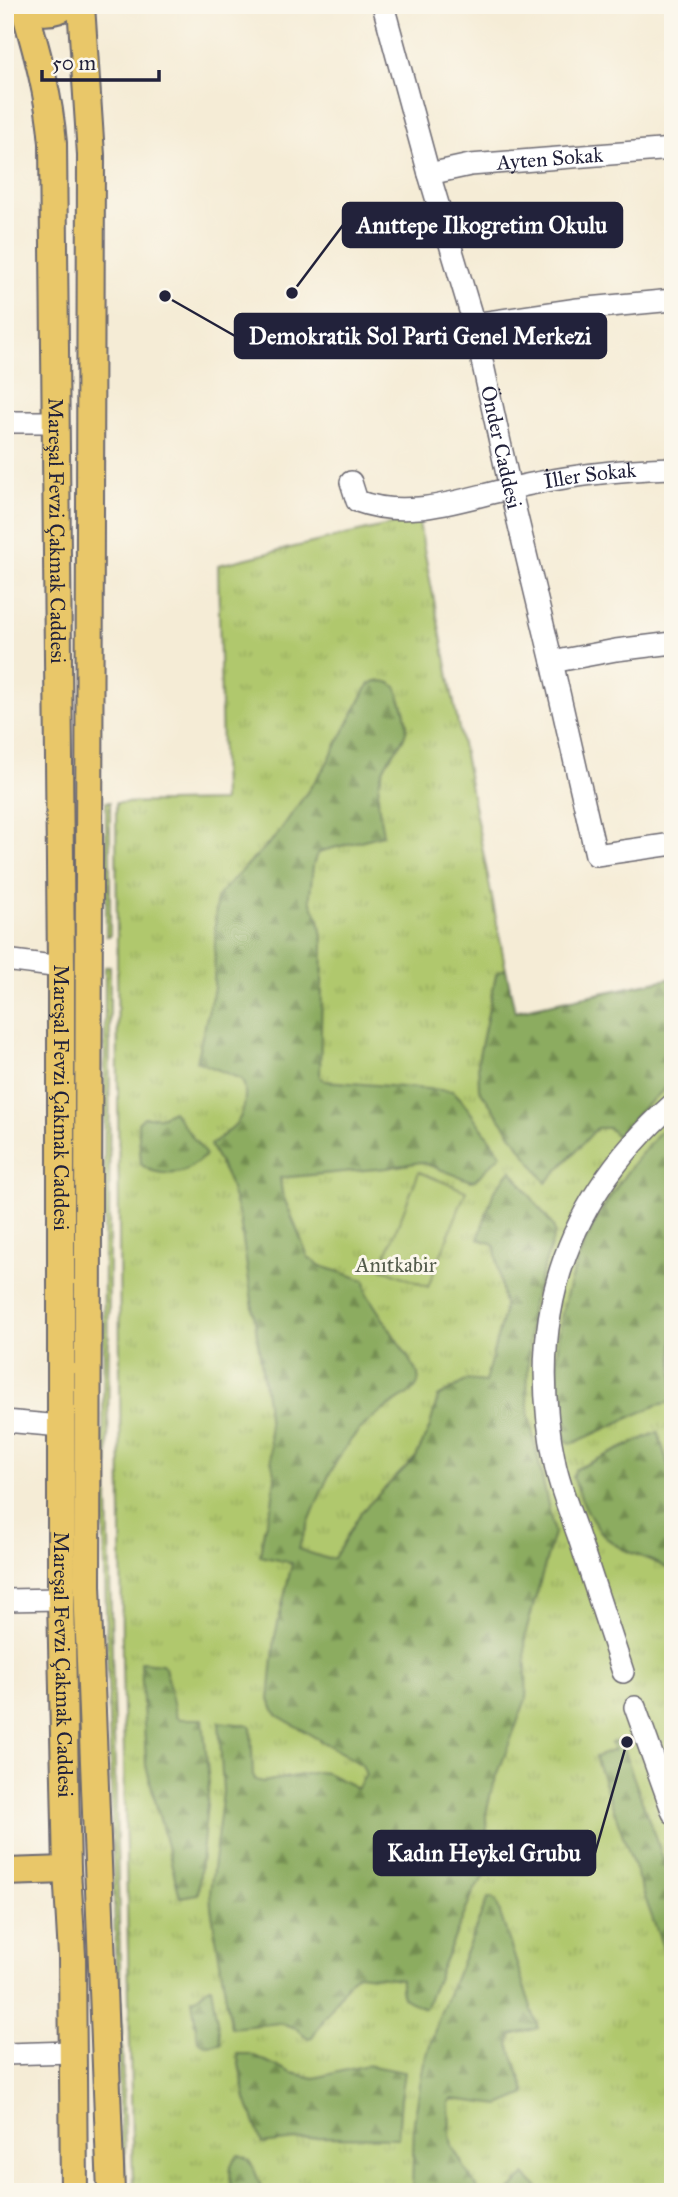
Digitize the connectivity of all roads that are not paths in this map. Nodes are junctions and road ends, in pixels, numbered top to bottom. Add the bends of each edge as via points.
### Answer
1 (67, 5) edge
2 (81, 5) edge
3 (383, 5) edge
4 (17, 6) edge
5 (673, 149) edge
6 (429, 174) junction
7 (673, 300) edge
8 (474, 324) junction
9 (5, 422) edge
10 (55, 422) junction
11 (673, 468) edge
12 (351, 482) dead end
13 (510, 488) junction
14 (673, 643) edge
15 (552, 662) junction
16 (673, 844) edge
17 (5, 960) edge
18 (61, 967) junction
19 (673, 1104) edge
20 (5, 1421) edge
21 (61, 1426) junction
22 (5, 1600) edge
23 (61, 1600) junction
24 (623, 1672) dead end
25 (635, 1707) dead end
26 (673, 1813) edge
27 (67, 1870) junction
28 (5, 1872) edge
29 (72, 2052) junction
30 (5, 2054) edge
31 (74, 2192) edge
32 (111, 2192) edge

1 - 4 main road via 50,12
2 - 32 main road, Mareşal Fevzi Çakmak Caddesi via 91,155 87,1585
3 - 6 street, Önder Caddesi
4 - 10 main road, Mareşal Fevzi Çakmak Caddesi via 50,108
5 - 6 street, Ayten Sokak via 470,165
6 - 8 street, Önder Caddesi
7 - 8 street
8 - 13 street, Önder Caddesi
9 - 10 street
10 - 18 main road, Mareşal Fevzi Çakmak Caddesi
11 - 13 street, İller Sokak
12 - 13 street, İller Sokak via 357,501 376,508 431,508
13 - 15 street, Önder Caddesi
14 - 15 street
15 - 16 street, Önder Caddesi via 596,855
17 - 18 street
18 - 21 main road, Mareşal Fevzi Çakmak Caddesi
19 - 24 street via 616,1163 572,1237 555,1285 544,1350 547,1417 556,1467
20 - 21 street
21 - 23 main road, Mareşal Fevzi Çakmak Caddesi
22 - 23 street
23 - 27 main road, Mareşal Fevzi Çakmak Caddesi
25 - 26 street
27 - 28 main road
27 - 29 main road, Mareşal Fevzi Çakmak Caddesi
29 - 30 street
29 - 31 main road, Mareşal Fevzi Çakmak Caddesi

